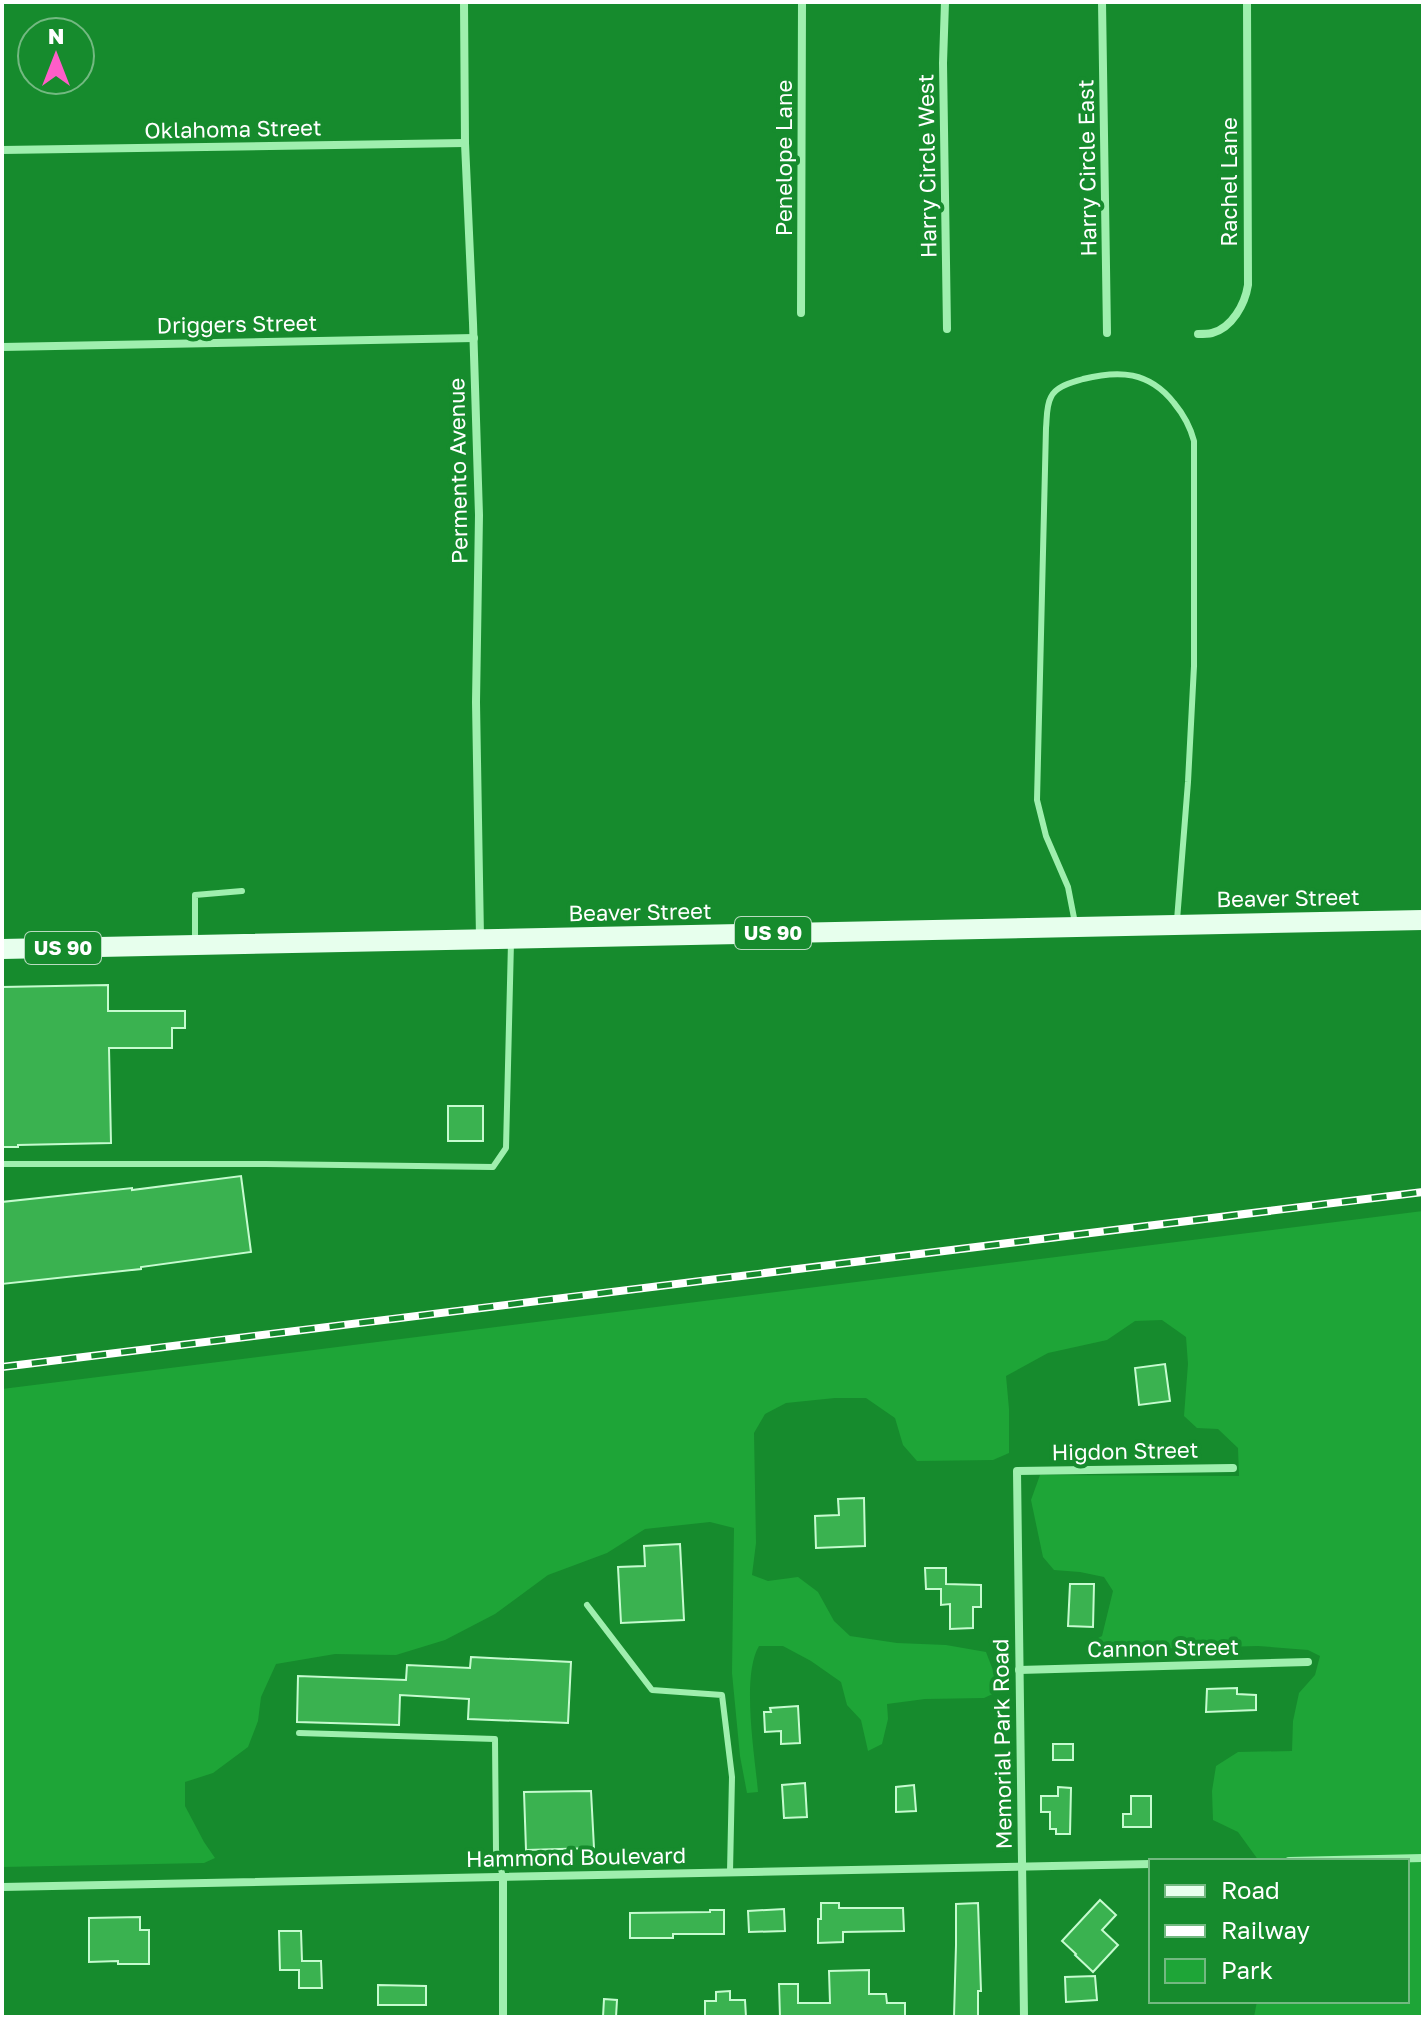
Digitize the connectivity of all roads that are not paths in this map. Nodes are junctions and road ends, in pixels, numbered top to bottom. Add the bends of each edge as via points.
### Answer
1 (464, 2) edge
2 (802, 2) edge
3 (945, 2) edge
4 (1102, 2) edge
5 (1247, 2) edge
6 (465, 143) junction
7 (2, 150) edge
8 (801, 313) dead end
9 (947, 329) dead end
10 (1107, 333) dead end
11 (1198, 334) dead end
12 (474, 338) junction
13 (2, 347) edge
14 (242, 891) dead end
15 (1423, 920) edge
16 (1177, 925) junction
17 (1075, 927) junction
18 (480, 939) junction
19 (511, 939) junction
20 (195, 945) junction
21 (2, 949) edge
22 (2, 1164) edge
23 (1233, 1468) dead end
24 (1017, 1471) joint
25 (587, 1605) dead end
26 (1308, 1662) dead end
27 (1019, 1670) junction
28 (299, 1733) dead end
29 (1423, 1858) edge
30 (1378, 1859) edge
31 (1149, 1864) edge
32 (1022, 1867) junction
33 (730, 1872) junction
34 (503, 1877) junction
35 (2, 1887) edge
36 (503, 2017) edge
37 (1024, 2017) edge

1 - 6 street, Permento Avenue
2 - 8 street, Penelope Lane
3 - 9 street, Harry Circle West
4 - 10 street, Harry Circle East
5 - 11 street, Rachel Lane via 1246,296 1226,326
6 - 7 street, Oklahoma Street
6 - 12 street, Permento Avenue
12 - 13 street, Driggers Street
12 - 18 street, Permento Avenue
14 - 20 lane via 195,895
15 - 16 main road, Beaver Street / US 90
16 - 17 main road, Beaver Street / US 90
16 - 17 lane via 1194,666 1194,441 1184,415 1158,387 1131,374 1104,374 1064,385 1051,395 1046,428 1037,800 1068,887
17 - 19 main road, Beaver Street / US 90
18 - 19 main road, Beaver Street / US 90
18 - 20 main road, Beaver Street / US 90
19 - 22 lane via 506,1148 493,1167
20 - 21 main road, Beaver Street / US 90
23 - 24 street, Higdon Street
24 - 27 street, Memorial Park Road
25 - 33 lane via 652,1690 722,1695 732,1777
26 - 27 street, Cannon Street
27 - 32 street, Memorial Park Road
28 - 34 lane via 495,1739 496,1850
29 - 30 street
31 - 32 street, Hammond Boulevard
32 - 33 street, Hammond Boulevard
32 - 37 street, Memorial Park Road
33 - 34 street, Hammond Boulevard
34 - 35 street, Hammond Boulevard
34 - 36 street

